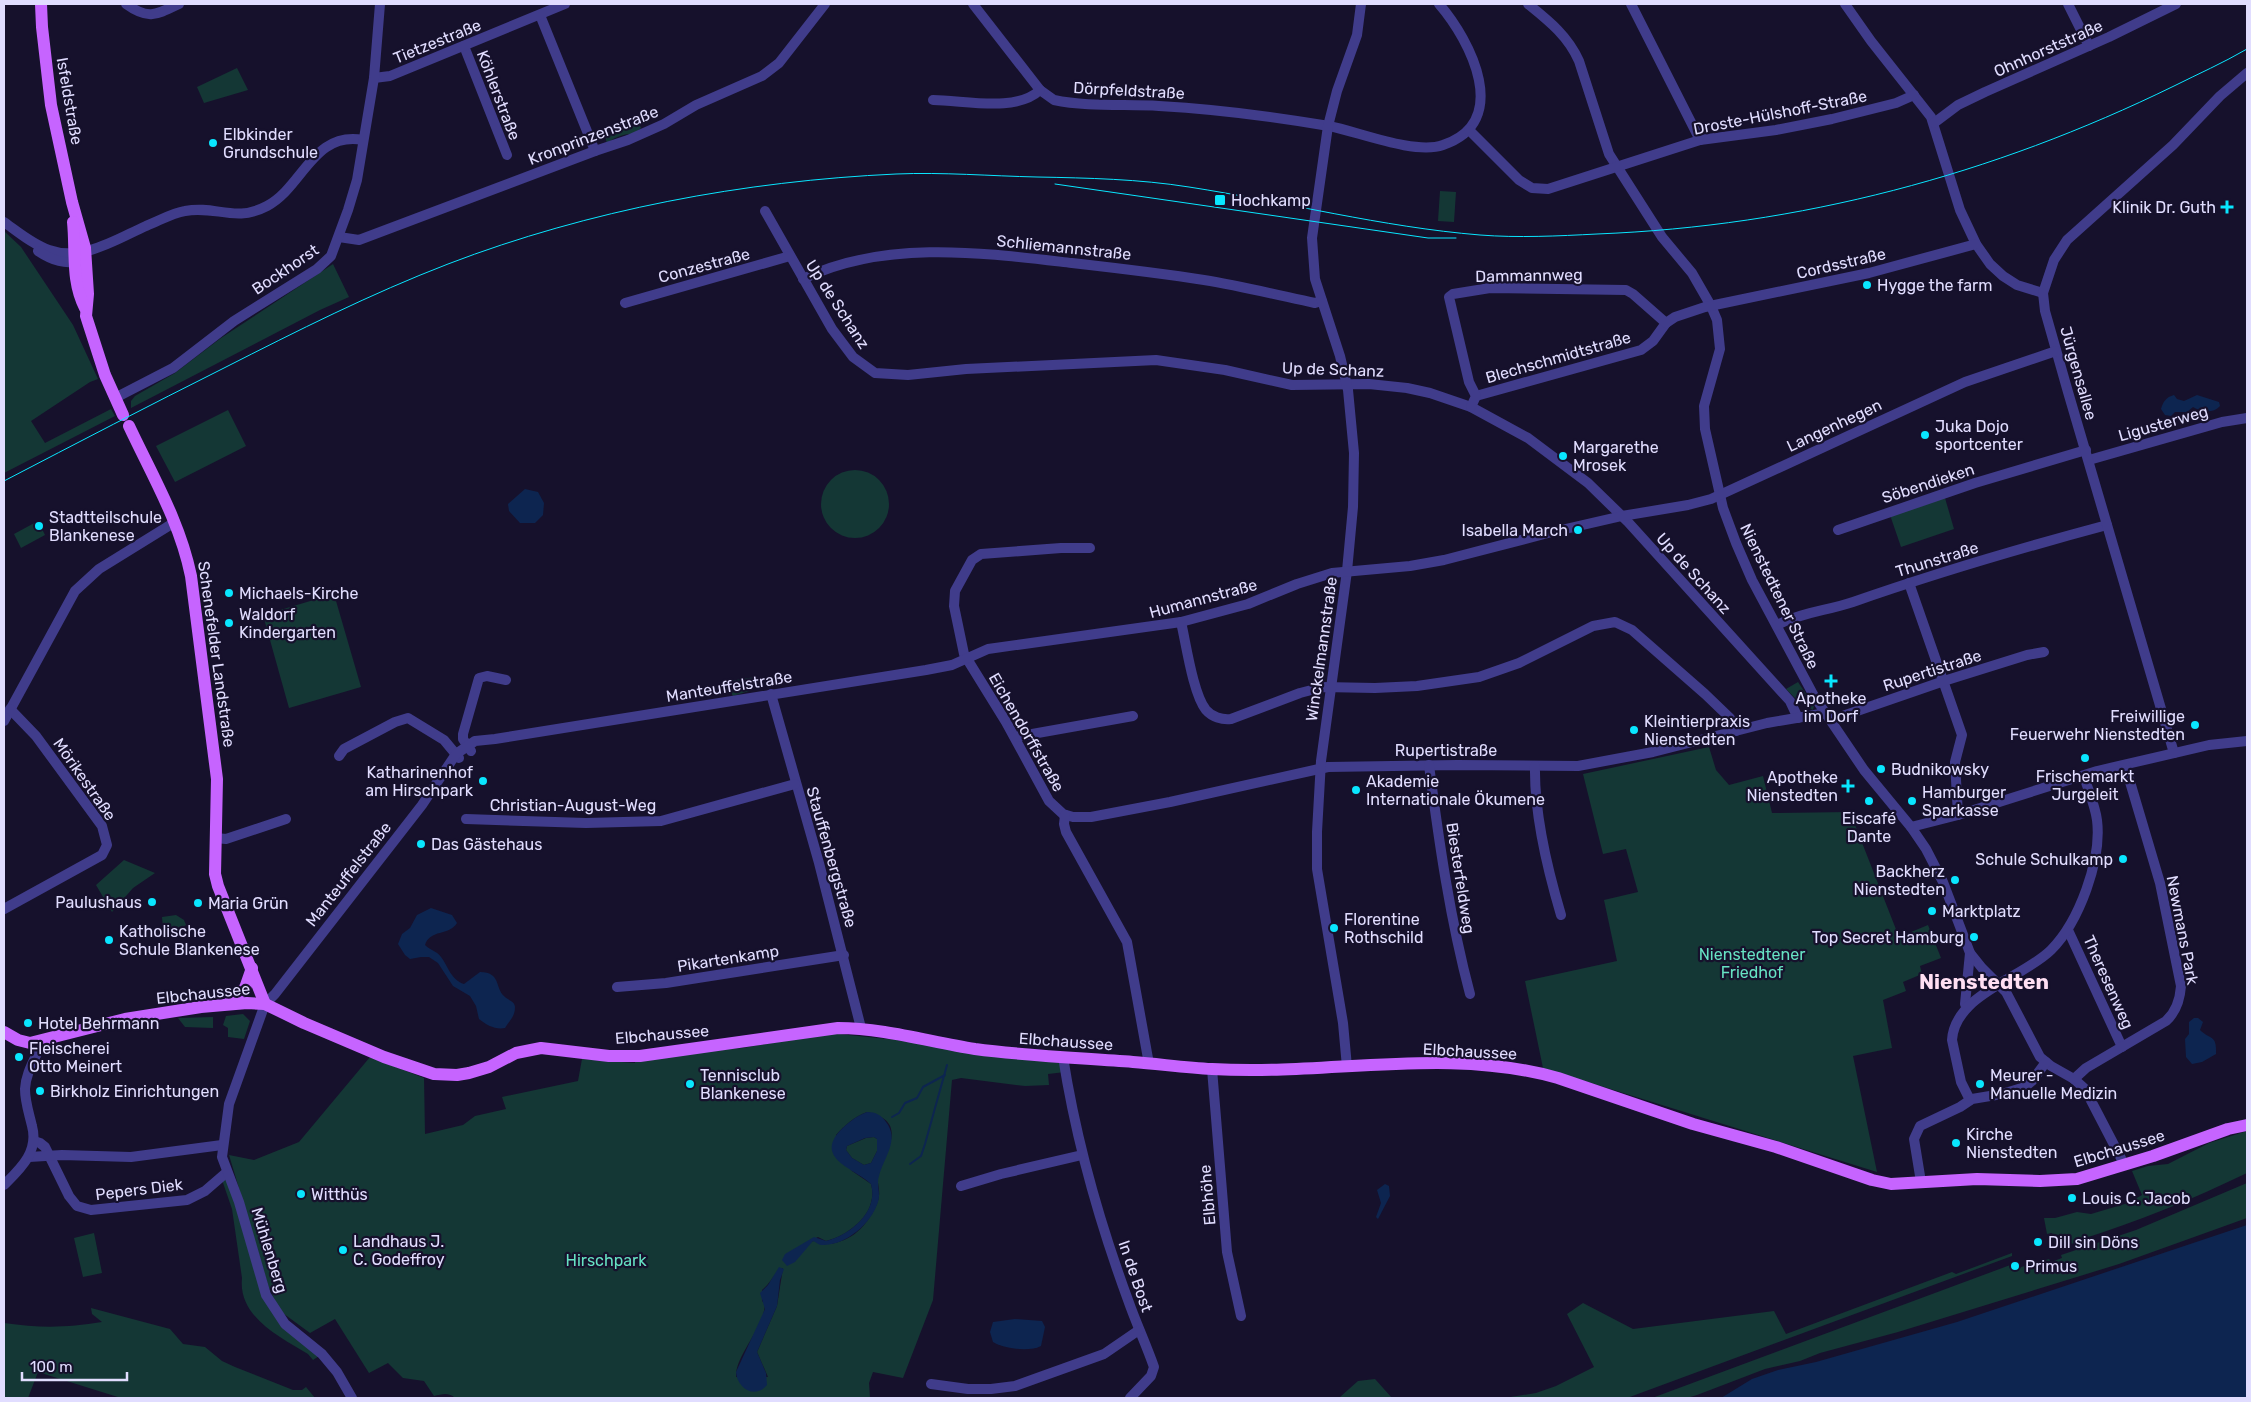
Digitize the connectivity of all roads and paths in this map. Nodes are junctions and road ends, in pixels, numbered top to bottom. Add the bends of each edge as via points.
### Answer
1 (41, 4) edge
2 (126, 4) edge
3 (178, 4) edge
4 (380, 4) edge
5 (565, 4) edge
6 (825, 4) edge
7 (973, 4) edge
8 (1361, 4) edge
9 (1439, 4) edge
10 (1528, 4) edge
11 (1631, 4) edge
12 (1845, 4) edge
13 (2068, 4) edge
14 (2176, 4) edge
15 (540, 15) junction
16 (464, 46) junction
17 (2089, 46) junction
18 (2247, 73) edge
19 (374, 78) junction
20 (1040, 90) junction
21 (1914, 95) junction
22 (933, 100) dead end
23 (1934, 123) junction
24 (1328, 126) junction
25 (1469, 130) junction
26 (363, 140) junction
27 (1700, 140) junction
28 (595, 151) junction
29 (506, 156) dead end
30 (1618, 168) junction
31 (765, 211) dead end
32 (4, 222) edge
33 (339, 237) junction
34 (1976, 244) junction
35 (78, 255) junction
36 (790, 256) junction
37 (803, 279) junction
38 (2043, 293) junction
39 (1322, 301) junction
40 (625, 303) dead end
41 (1711, 306) junction
42 (85, 309) joint
43 (1666, 322) junction
44 (2056, 351) junction
45 (1347, 384) junction
46 (1476, 396) junction
47 (115, 398) junction
48 (1471, 407) junction
49 (2247, 418) edge
50 (2087, 455) junction
51 (1719, 495) junction
52 (1622, 516) junction
53 (176, 522) junction
54 (2107, 525) junction
55 (1838, 530) dead end
56 (1090, 548) dead end
57 (1348, 571) junction
58 (1910, 582) junction
59 (1181, 622) junction
60 (1777, 625) junction
61 (2044, 652) dead end
62 (966, 659) junction
63 (506, 680) dead end
64 (1943, 682) junction
65 (1330, 688) junction
66 (770, 694) junction
67 (10, 709) junction
68 (1133, 716) dead end
69 (1828, 717) junction
70 (1798, 718) junction
71 (4, 721) edge
72 (1736, 731) junction
73 (1015, 737) junction
74 (2247, 741) edge
75 (469, 748) junction
76 (2174, 753) junction
77 (339, 756) dead end
78 (456, 758) junction
79 (1428, 765) junction
80 (2125, 765) junction
81 (1535, 766) junction
82 (1320, 769) junction
83 (2084, 776) junction
84 (796, 784) junction
85 (1958, 815) junction
86 (1065, 816) junction
87 (286, 819) dead end
88 (466, 819) dead end
89 (1912, 827) junction
90 (216, 838) junction
91 (4, 909) edge
92 (1562, 915) dead end
93 (2068, 930) junction
94 (1970, 953) junction
95 (844, 955) junction
96 (252, 968) junction
97 (2001, 985) junction
98 (617, 988) dead end
99 (1470, 994) dead end
100 (229, 1003) junction
101 (265, 1004) junction
102 (1967, 1008) junction
103 (861, 1028) junction
104 (4, 1032) edge
105 (42, 1042) junction
106 (2122, 1047) junction
107 (1063, 1057) junction
108 (2046, 1062) junction
109 (1149, 1064) junction
110 (1347, 1067) junction
111 (1212, 1069) junction
112 (2074, 1079) junction
113 (1970, 1100) junction
114 (2247, 1125) edge
115 (34, 1141) junction
116 (222, 1146) junction
117 (1082, 1155) junction
118 (49, 1156) junction
119 (29, 1157) junction
120 (2124, 1164) junction
121 (227, 1172) junction
122 (1921, 1182) junction
123 (4, 1185) edge
124 (961, 1186) dead end
125 (1240, 1316) dead end
126 (1139, 1330) junction
127 (931, 1384) dead end
128 (352, 1398) edge
129 (1130, 1398) edge

1 - 35 main road, Isfeldstraße via 51,105 72,202
2 - 3 street via 149,15
4 - 19 street, Bockhorst
5 - 15 street, Tietzestraße
6 - 28 street, Kronprinzenstraße via 779,63 762,76 696,105 664,124
7 - 20 street, Dörpfeldstraße
8 - 24 street, Winckelmannstraße via 1357,35
9 - 25 street via 1460,31 1476,66 1480,109
10 - 30 street, Nienstedtener Straße via 1561,32 1572,46 1604,143
11 - 27 street
12 - 21 street
13 - 17 street
14 - 17 street, Ohnhorststraße
15 - 16 street, Tietzestraße
15 - 28 street
16 - 19 street, Tietzestraße via 390,76
16 - 29 street, Köhlerstraße
17 - 23 street, Ohnhorststraße via 1979,94
18 - 38 street, Jürgensallee via 2068,240 2054,260
19 - 26 street, Bockhorst
20 - 22 street via 1028,99 1015,102
20 - 24 street, Dörpfeldstraße via 1062,101 1165,106
21 - 23 street
21 - 27 street, Droste-Hülshoff-Straße via 1896,104 1832,119
23 - 34 street via 1960,210
24 - 25 street, Dörpfeldstraße via 1423,148 1442,146
24 - 39 street, Winckelmannstraße via 1312,238 1314,273
25 - 30 street, Droste-Hülshoff-Straße via 1519,180 1532,188 1558,187
26 - 33 street, Bockhorst via 353,195
26 - 35 street via 347,140 318,153 284,194 260,209 235,214 185,211
27 - 30 street, Droste-Hülshoff-Straße
28 - 33 street, Kronprinzenstraße via 359,240
30 - 41 street, Nienstedtener Straße via 1666,243 1692,273
31 - 36 street, Up de Schanz
32 - 35 street via 51,251
33 - 47 street, Bockhorst via 331,256 322,265 239,318 160,376
34 - 38 street via 2003,276
34 - 41 street, Cordsstraße via 1869,273
35 - 42 main road, Isfeldstraße via 78,291
36 - 37 street, Up de Schanz
36 - 40 street, Conzestraße
37 - 39 street, Schliemannstraße via 841,266 889,256 970,253 1165,274
37 - 45 street, Up de Schanz via 853,358 867,369 882,374 1156,360 1225,370 1292,385
38 - 44 street, Jürgensallee
39 - 45 street, Winckelmannstraße
41 - 43 street
41 - 51 street, Nienstedtener Straße via 1717,320 1720,349 1705,401 1704,416
42 - 47 main road, Schenefelder Landstraße via 99,359
43 - 46 street, Blechschmidtstraße via 1653,341 1641,350
43 - 46 street, Dammannweg via 1626,290 1490,288 1453,294 1448,297 1469,382
44 - 50 street, Jürgensallee
44 - 51 street, Langenhegen via 1964,382
45 - 48 street, Up de Schanz via 1416,390
45 - 57 street, Winckelmannstraße via 1354,453
46 - 48 street
47 - 53 main road, Schenefelder Landstraße
48 - 52 street, Up de Schanz via 1506,424 1541,447 1584,479
49 - 50 street, Ligusterweg
50 - 54 street, Jürgensallee
50 - 55 street, Söbendieken via 1975,484
51 - 52 street, Langenhegen via 1688,505
51 - 60 street, Nienstedtener Straße via 1736,544
52 - 57 street, Humannstraße via 1444,560
52 - 70 street, Up de Schanz via 1790,701
53 - 67 street via 101,568 80,585
53 - 90 main road, Schenefelder Landstraße via 191,576 203,661 217,779
54 - 58 street, Thunstraße
54 - 76 street, Jürgensallee
56 - 62 street, Eichendorffstraße via 981,554 972,560 958,582 954,598
57 - 59 street, Humannstraße via 1308,580 1248,604
57 - 65 street, Winckelmannstraße
58 - 60 street, Thunstraße via 1829,610 1805,613
58 - 64 street
59 - 62 street, Humannstraße via 994,648
59 - 65 street via 1198,694 1206,710 1217,718 1231,719 1300,693
60 - 69 street, Nienstedtener Straße via 1805,681
61 - 64 street, Rupertistraße
62 - 66 street, Manteuffelstraße via 926,670
62 - 73 street, Eichendorffstraße
63 - 75 street via 487,676 479,678 463,734
64 - 69 street, Rupertistraße
64 - 85 street via 1962,734 1955,762
65 - 72 street via 1417,686 1479,677 1519,663 1592,626 1615,622 1632,630 1689,680 1730,718
65 - 82 street, Winckelmannstraße
66 - 75 street, Manteuffelstraße via 480,739
66 - 84 street, Stauffenbergstraße
67 - 71 street
67 - 91 street, Mörikestraße via 36,736 86,803 102,826 107,845 102,855
68 - 73 street
69 - 70 street, Rupertistraße
69 - 89 street, Nienstedtener Straße via 1870,777
70 - 72 street, Rupertistraße
72 - 81 street, Rupertistraße via 1601,763
73 - 86 street, Eichendorffstraße via 1049,800
74 - 76 street
75 - 78 street, Manteuffelstraße
76 - 80 street
77 - 78 street via 352,745 408,718 438,735
78 - 101 street, Manteuffelstraße
79 - 81 street, Rupertistraße
79 - 82 street, Rupertistraße
79 - 99 street, Biesterfeldweg via 1450,912
80 - 83 street
80 - 106 street, Newmans Park via 2164,900 2181,986 2180,998 2171,1017
81 - 92 street via 1536,799
82 - 86 street, Rupertistraße via 1091,817
82 - 110 street, Winckelmannstraße via 1317,869 1342,1015
83 - 85 street
83 - 93 street via 2096,815 2097,834 2090,876 2079,910
84 - 88 street, Christian-August-Weg via 661,821 586,823
84 - 95 street, Stauffenbergstraße
85 - 89 street
86 - 109 street, Eichendorffstraße via 1066,832 1127,942
87 - 90 street via 226,839
89 - 94 street, Nienstedtener Straße via 1943,882
90 - 96 main road, Schenefelder Landstraße via 214,864 218,886
93 - 97 street via 2050,951
93 - 106 street, Theresenweg
94 - 97 street
94 - 102 street
95 - 98 street, Pikartenkamp
95 - 103 street, Stauffenbergstraße
96 - 100 main road via 245,988
96 - 101 main road, Schenefelder Landstraße
97 - 102 street
97 - 108 street via 2036,1051
100 - 101 main road, Elbchaussee
100 - 105 main road, Elbchaussee via 125,1019
101 - 103 main road, Elbchaussee via 304,1024 392,1060 424,1072 445,1075 483,1069 516,1053 533,1049 640,1056 822,1028
101 - 116 street via 229,1104
102 - 113 street via 1952,1040 1961,1082
103 - 107 main road, Elbchaussee via 975,1049
104 - 105 main road via 27,1043
105 - 115 street via 25,1083
106 - 112 street, Newmans Park
107 - 109 main road, Elbchaussee
107 - 117 street, In de Bost
108 - 112 street
108 - 113 street via 2025,1087
109 - 111 main road, Elbchaussee
110 - 111 main road, Elbchaussee
110 - 122 main road, Elbchaussee via 1454,1063 1537,1073 1872,1180 1895,1184
111 - 125 street, Elbhöhe via 1227,1252
112 - 120 street via 2089,1095
113 - 122 street via 1918,1128 1914,1143
114 - 120 main road, Elbchaussee
115 - 118 street, Pepers Diek via 43,1145
115 - 119 street
116 - 118 street via 130,1157
116 - 121 street
117 - 124 street
117 - 126 street, In de Bost via 1110,1250
118 - 119 street
118 - 121 street, Pepers Diek via 69,1196 77,1206 91,1210 187,1200 205,1191
119 - 123 street
120 - 122 main road, Elbchaussee via 2070,1180 1991,1178
121 - 128 street, Mühlenberg via 266,1295 285,1324 322,1354
126 - 127 street via 1104,1354 1015,1386 968,1389
126 - 129 street, In de Bost via 1154,1367 1151,1376

